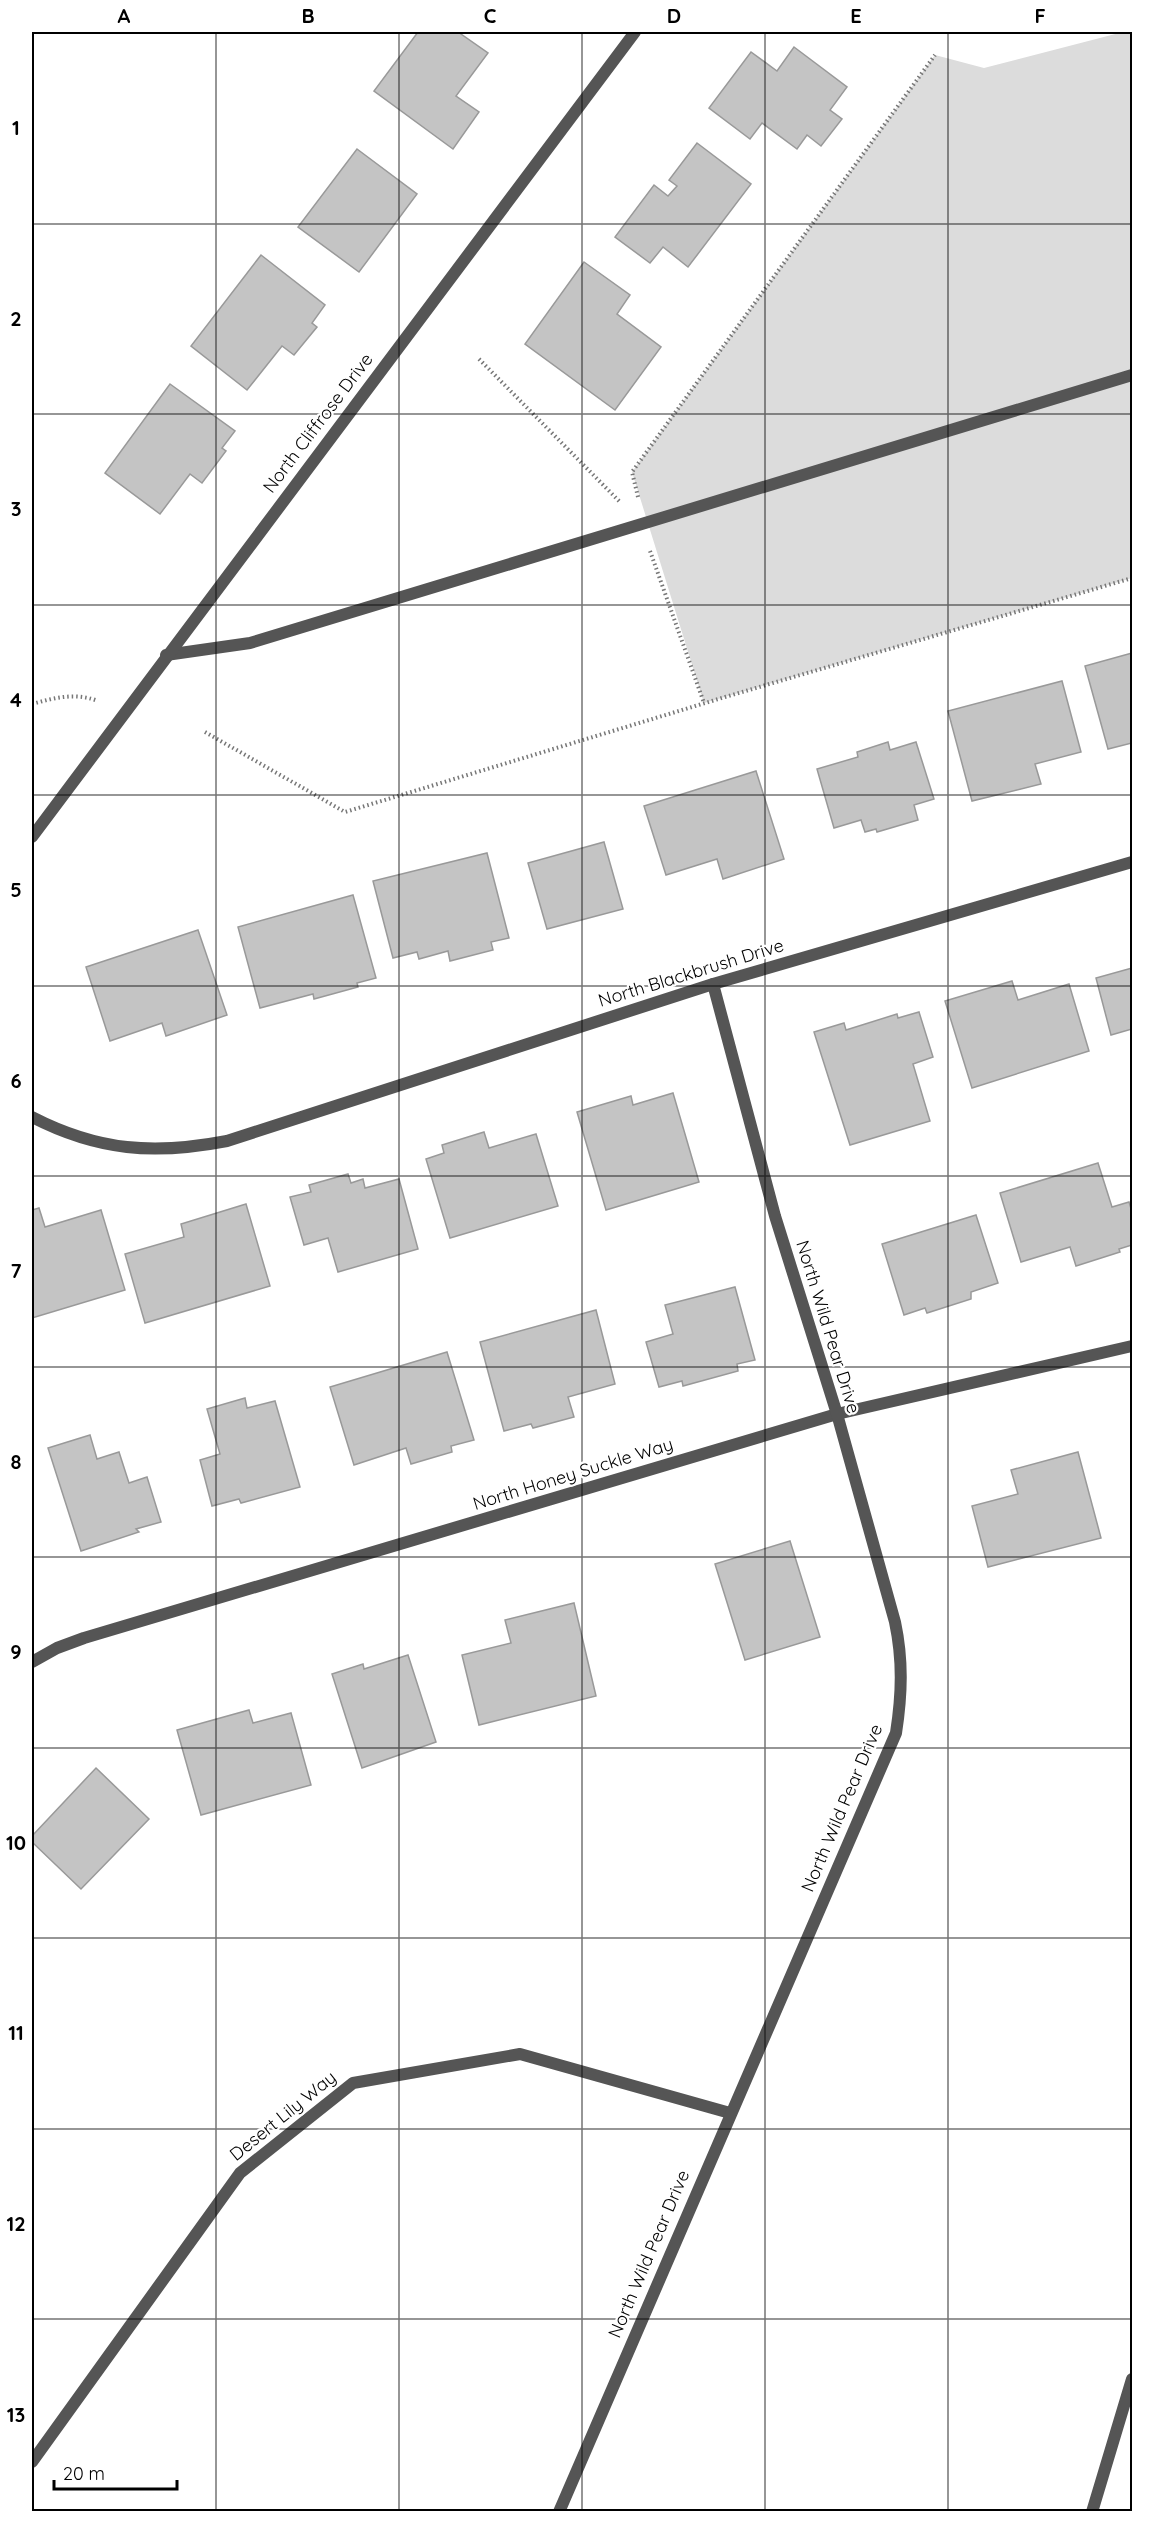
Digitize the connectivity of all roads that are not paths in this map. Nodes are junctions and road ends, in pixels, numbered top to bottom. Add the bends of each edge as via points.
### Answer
1 (635, 32) edge
2 (1132, 375) edge
3 (166, 655) junction
4 (32, 837) edge
5 (1132, 862) edge
6 (713, 984) junction
7 (32, 1117) edge
8 (1132, 1346) edge
9 (837, 1414) junction
10 (32, 1662) edge
11 (730, 2113) junction
12 (1132, 2379) edge
13 (32, 2462) edge
14 (559, 2511) edge
15 (1092, 2511) edge

1 - 3 street, North Cliffrose Drive
2 - 3 street via 250,643
3 - 4 street, North Cliffrose Drive
5 - 6 street, North Blackbrush Drive
6 - 7 street, North Blackbrush Drive via 227,1141 153,1150 115,1147 85,1140
6 - 9 street, North Wild Pear Drive via 775,1216
8 - 9 street, North Honey Suckle Way
9 - 10 street, North Honey Suckle Way via 84,1638
9 - 11 street, North Wild Pear Drive via 895,1622 902,1697 896,1732
11 - 13 street, Desert Lily Way via 520,2054 353,2083 240,2173
11 - 14 street, North Wild Pear Drive
12 - 15 street

